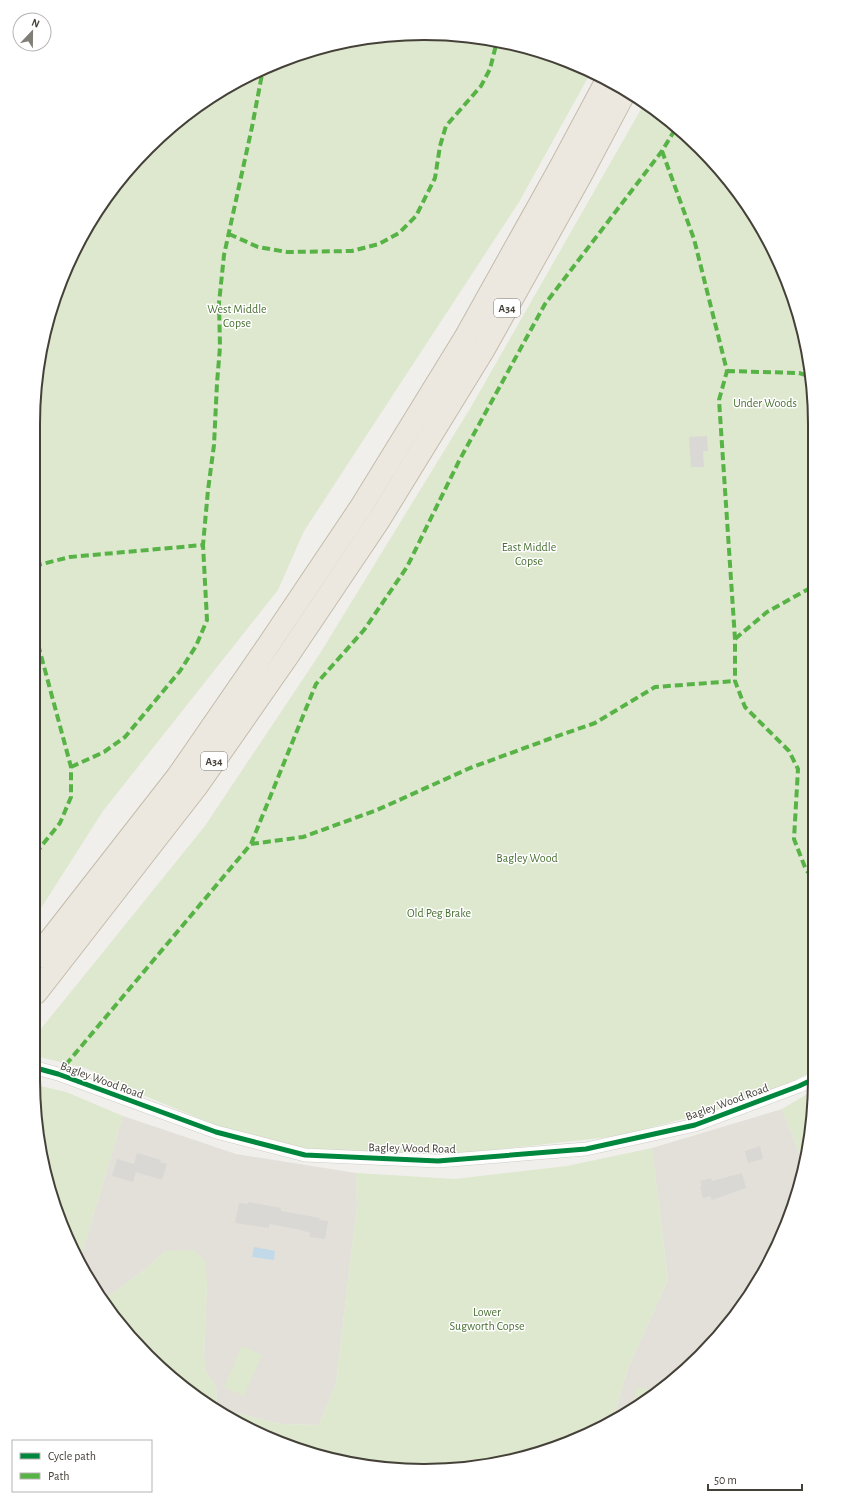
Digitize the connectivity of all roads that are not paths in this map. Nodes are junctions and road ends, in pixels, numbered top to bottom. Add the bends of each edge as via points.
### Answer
1 (604, 85) edge
2 (623, 96) edge
3 (40, 953) edge
4 (40, 988) edge
5 (40, 1069) edge
6 (808, 1082) edge

1 - 3 highway, A34 via 465,338 361,507 178,776
2 - 4 highway, A34 via 484,349 379,520 197,786
5 - 6 street, Bagley Wood Road via 216,1132 305,1155 438,1161 586,1149 703,1122

